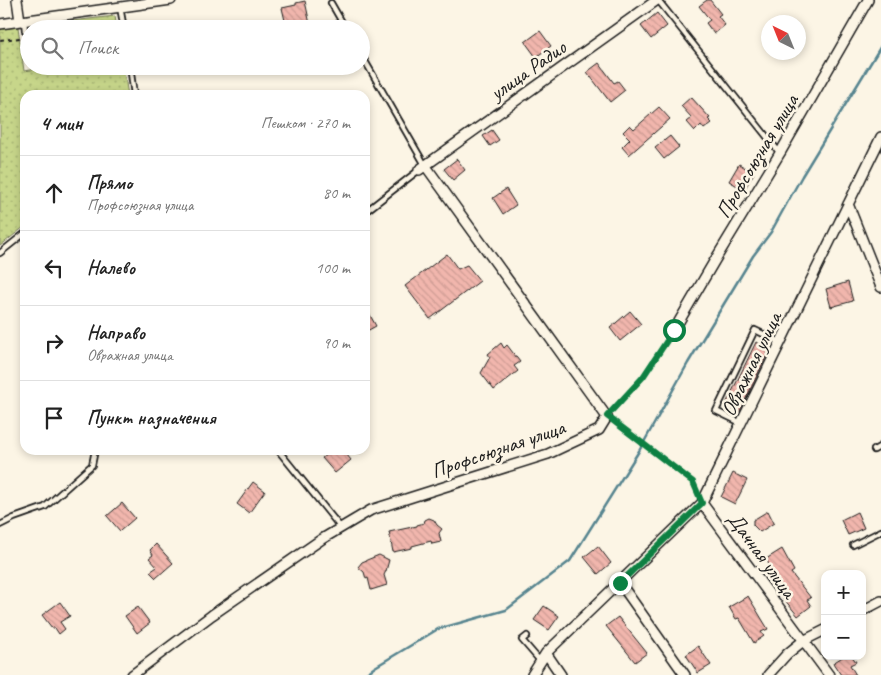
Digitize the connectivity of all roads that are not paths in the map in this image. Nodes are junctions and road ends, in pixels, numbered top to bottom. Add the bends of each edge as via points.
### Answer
1 (17, 0) edge
2 (171, 0) edge
3 (658, 0) edge
4 (868, 0) edge
5 (331, 3) dead end
6 (120, 6) junction
7 (22, 20) edge
8 (29, 20) edge
9 (122, 20) edge
10 (341, 20) edge
11 (20, 21) edge
12 (0, 24) edge
13 (370, 71) edge
14 (131, 75) edge
15 (133, 90) edge
16 (881, 137) edge
17 (780, 153) junction
18 (422, 167) junction
19 (848, 204) junction
20 (370, 208) edge
21 (20, 237) edge
22 (0, 253) edge
23 (881, 287) edge
24 (674, 330) road end
25 (781, 342) junction
26 (741, 423) junction
27 (881, 446) edge
28 (874, 450) dead end
29 (94, 455) edge
30 (282, 455) edge
31 (702, 503) junction
32 (0, 525) edge
33 (341, 528) junction
34 (881, 531) edge
35 (853, 545) dead end
36 (620, 583) junction
37 (881, 601) edge
38 (866, 609) edge
39 (821, 632) edge
40 (527, 636) dead end
41 (803, 641) junction
42 (546, 653) junction
43 (540, 662) junction
44 (132, 675) edge
45 (532, 675) edge
46 (561, 675) edge
47 (684, 675) edge
48 (768, 675) edge
49 (829, 675) edge

1 - 7 street
2 - 6 street
3 - 17 lane
3 - 18 street, улица Радио
4 - 17 street, Профсоюзная улица
5 - 10 lane
6 - 8 street
6 - 9 lane
11 - 12 street
13 - 18 lane
14 - 15 lane
16 - 19 street, Овражная улица
17 - 24 street, Профсоюзная улица
18 - 20 lane
18 - 33 street, Профсоюзная улица via 607,416 599,430 548,454 371,510
19 - 23 street
19 - 25 street, Овражная улица
21 - 22 lane
25 - 26 street, Овражная улица
25 - 26 lane via 755,330 716,411
26 - 31 street, Овражная улица
27 - 28 lane
29 - 32 lane via 92,465 44,507
30 - 33 lane
31 - 36 street, Овражная улица
31 - 41 street, Дачная улица
33 - 44 street, Профсоюзная улица via 212,615
34 - 35 lane
36 - 42 street, Овражная улица
36 - 47 street
37 - 38 street
39 - 41 street
40 - 43 lane via 522,640
41 - 48 street
41 - 49 street, Дачная улица
42 - 43 street, Овражная улица
42 - 46 street
43 - 45 street, Овражная улица

